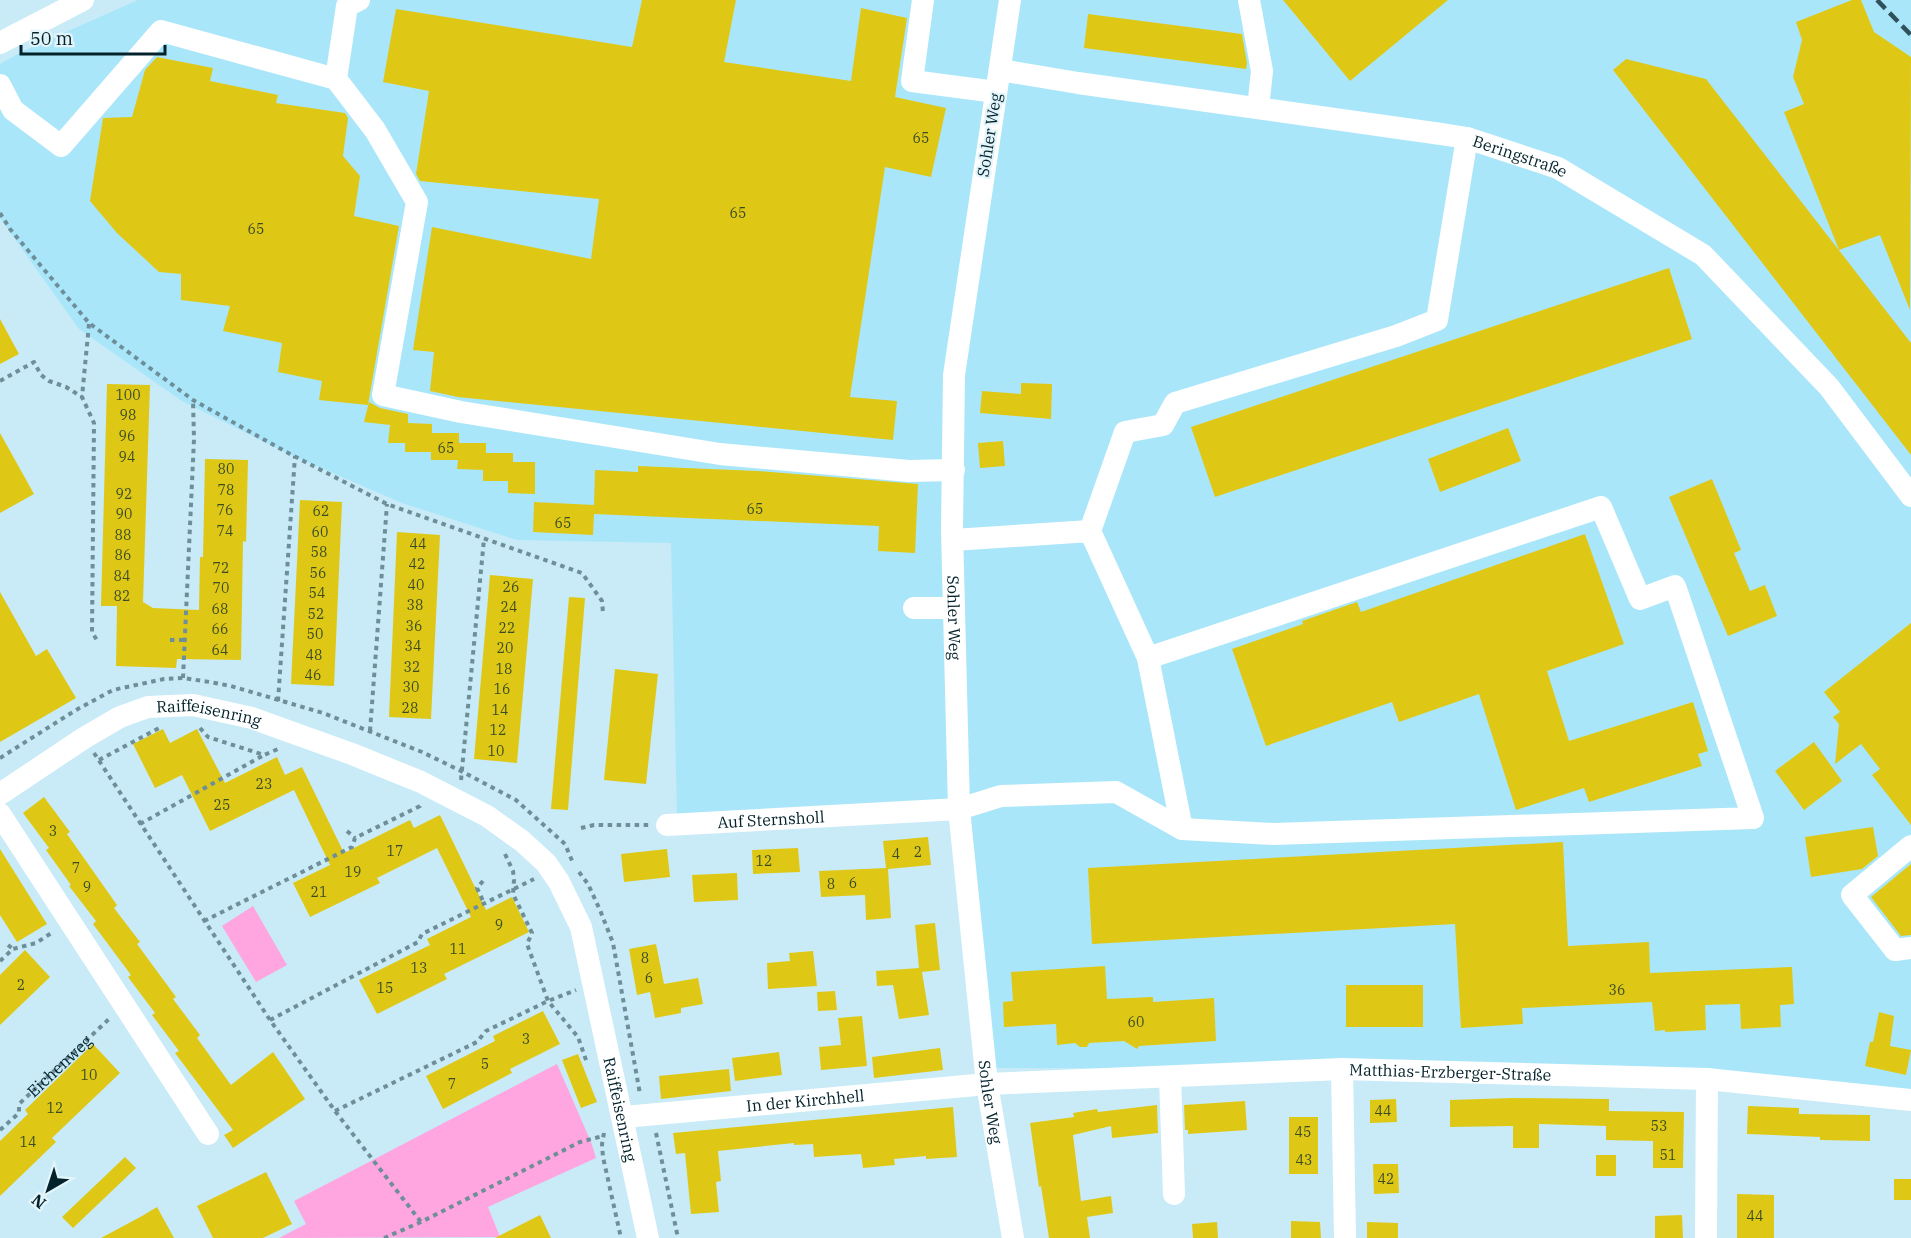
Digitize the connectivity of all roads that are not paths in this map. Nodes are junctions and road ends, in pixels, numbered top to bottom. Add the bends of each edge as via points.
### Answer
1 (83, 0) edge
2 (359, 0) edge
3 (923, 0) edge
4 (1010, 0) edge
5 (1249, 0) edge
6 (0, 43) edge
7 (336, 79) junction
8 (998, 81) junction
9 (0, 85) edge
10 (1258, 108) junction
11 (1467, 138) junction
12 (954, 470) junction
13 (1911, 496) edge
14 (1090, 531) junction
15 (953, 540) junction
16 (914, 608) dead end
17 (954, 608) junction
18 (1148, 658) junction
19 (0, 794) edge
20 (959, 809) junction
21 (0, 814) edge
22 (666, 825) road end
23 (1182, 829) junction
24 (1911, 846) edge
25 (1911, 948) edge
26 (1342, 1069) junction
27 (1170, 1077) junction
28 (1707, 1079) junction
29 (987, 1084) junction
30 (1911, 1100) edge
31 (615, 1122) junction
32 (208, 1134) dead end
33 (1174, 1194) dead end
34 (648, 1238) edge
35 (1013, 1238) edge
36 (1345, 1238) edge
37 (1706, 1238) edge

1 - 6 street
2 - 7 street via 347,6
3 - 8 street, Beringstraße via 912,81
4 - 8 street, Sohler Weg
5 - 10 street via 1262,71
7 - 9 street via 161,31 61,147 13,110
7 - 12 street via 375,130 417,202 383,395 461,412 720,454 909,471
8 - 10 street, Beringstraße
8 - 12 street, Sohler Weg via 954,375
10 - 11 street, Beringstraße
11 - 13 street, Beringstraße via 1558,168 1703,255 1829,387
11 - 14 street via 1437,320 1175,403 1163,426 1125,432
12 - 15 street, Sohler Weg
14 - 15 street
14 - 18 street
15 - 17 street, Sohler Weg
16 - 17 street
17 - 20 street, Sohler Weg
18 - 23 street
18 - 23 street via 1601,507 1640,599 1675,586 1752,818 1274,834
19 - 31 street, Raiffeisenring via 120,717 148,707 193,705 252,718 351,754 487,816 546,863 581,927 594,983
20 - 22 street, Auf Sternsholl
20 - 23 street, Auf Sternsholl via 1001,796 1116,792
20 - 29 street, Sohler Weg
21 - 32 street
24 - 25 street via 1852,895 1895,950
26 - 27 street, Matthias-Erzberger-Straße
26 - 28 street, Matthias-Erzberger-Straße
26 - 36 street
27 - 29 street, Matthias-Erzberger-Straße
27 - 33 street
28 - 30 street, Matthias-Erzberger-Straße
28 - 37 street
29 - 31 street, In der Kirchhell via 652,1115
29 - 35 street, Sohler Weg
31 - 34 street, Raiffeisenring

